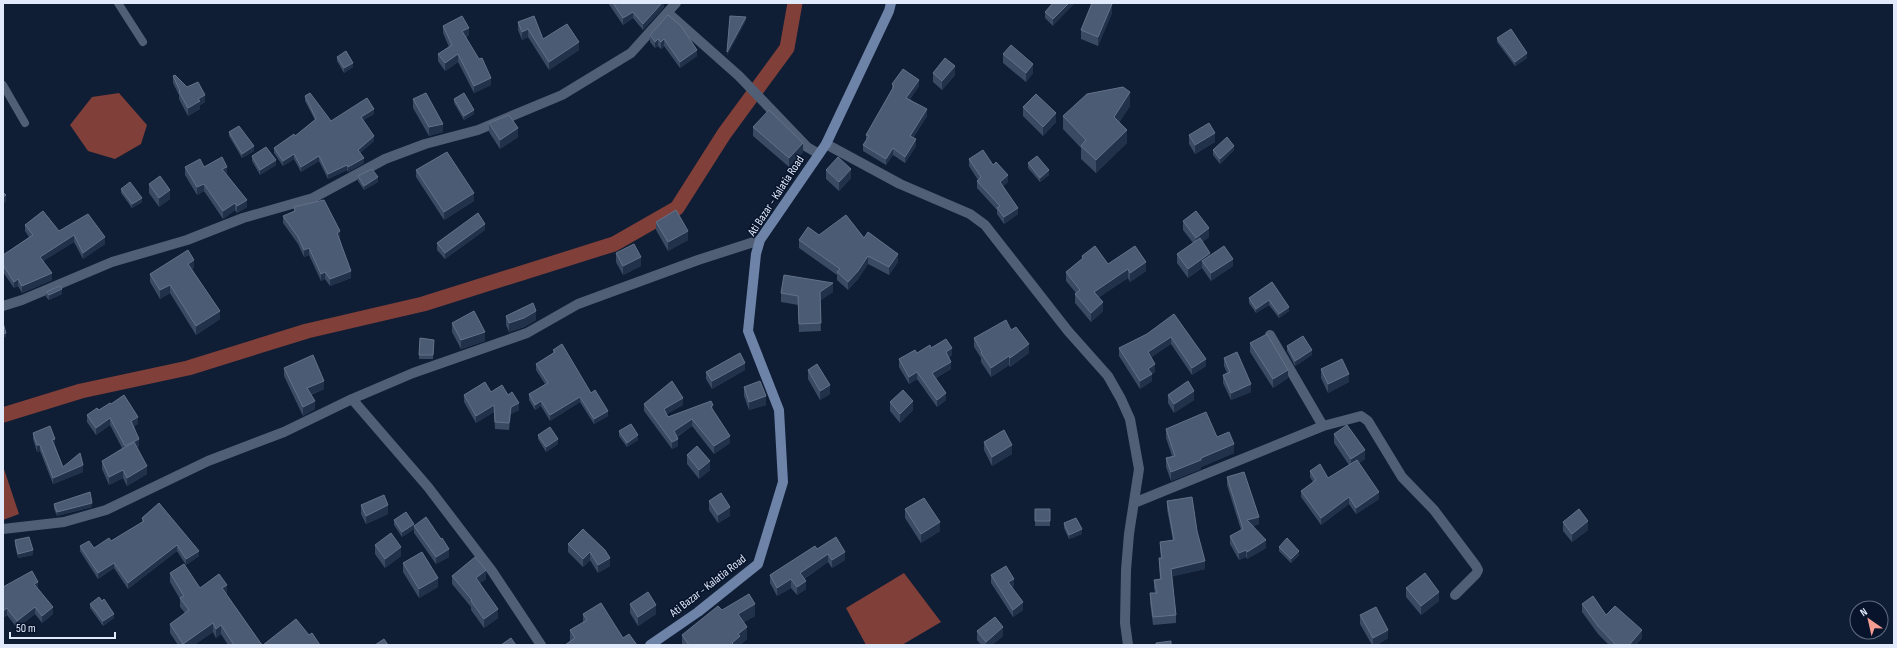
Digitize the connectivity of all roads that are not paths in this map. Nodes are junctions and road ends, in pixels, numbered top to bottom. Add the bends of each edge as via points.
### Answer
1 (118, 3) edge
2 (676, 3) edge
3 (891, 3) edge
4 (668, 13) junction
5 (143, 42) dead end
6 (3, 85) edge
7 (25, 123) dead end
8 (826, 144) junction
9 (819, 154) junction
10 (760, 240) junction
11 (3, 306) edge
12 (1270, 335) dead end
13 (352, 399) junction
14 (1323, 426) junction
15 (1134, 502) junction
16 (3, 529) edge
17 (1455, 595) dead end
18 (541, 645) edge
19 (650, 645) edge
20 (1128, 645) edge

1 - 5 lane
2 - 4 street
3 - 8 main road, Ati Bazar - Kalatia Road
4 - 9 street via 739,76 807,147
4 - 11 street via 631,53 562,95 478,130 425,144 385,159 313,198 243,218 187,240 112,262
6 - 7 lane
8 - 9 main road, Ati Bazar - Kalatia Road
8 - 15 street via 900,184 970,214 985,225 1068,331 1108,376 1121,399 1130,419 1139,468
9 - 10 main road, Ati Bazar - Kalatia Road
10 - 13 street via 578,304 527,332 413,373
10 - 19 main road, Ati Bazar - Kalatia Road via 756,254 748,331 779,410 783,482 758,564 698,612
12 - 14 street
13 - 16 street via 284,432 208,461 106,510 64,522
13 - 18 street via 428,487 492,571
14 - 15 street
14 - 17 street via 1361,416 1368,420 1402,477 1434,510 1478,570
15 - 20 street via 1126,570 1125,623

